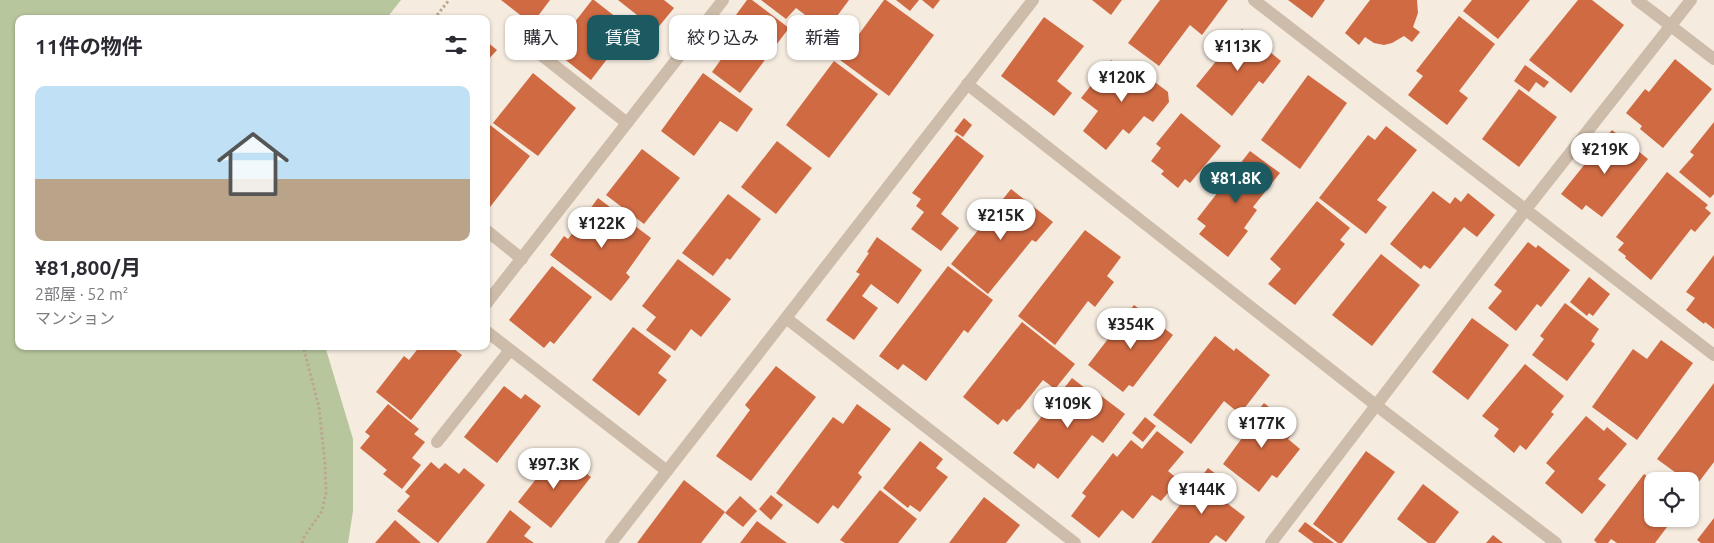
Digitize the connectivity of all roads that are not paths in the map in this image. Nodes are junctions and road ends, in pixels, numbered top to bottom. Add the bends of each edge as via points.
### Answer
1 (723, 0) edge
2 (1033, 0) edge
3 (1254, 0) edge
4 (1637, 0) edge
5 (1691, 0) edge
6 (1671, 26) junction
7 (1714, 59) edge
8 (548, 60) edge
9 (967, 84) junction
10 (627, 123) junction
11 (1526, 209) junction
12 (490, 233) edge
13 (522, 258) junction
14 (490, 299) edge
15 (786, 318) junction
16 (490, 334) edge
17 (510, 350) junction
18 (1714, 355) edge
19 (1377, 406) junction
20 (437, 442) dead end
21 (667, 471) junction
22 (612, 543) edge
23 (1075, 543) edge
24 (1271, 543) edge
25 (1556, 543) edge

1 - 10 street
2 - 9 street
3 - 11 street
4 - 6 street
5 - 6 street
6 - 7 street
6 - 11 street
8 - 10 street
9 - 15 street
9 - 19 street
10 - 13 street
11 - 18 street
11 - 19 street
12 - 13 street
13 - 14 street
15 - 21 street
15 - 23 street
16 - 17 street
17 - 20 street
17 - 21 street
19 - 24 street
19 - 25 street
21 - 22 street

